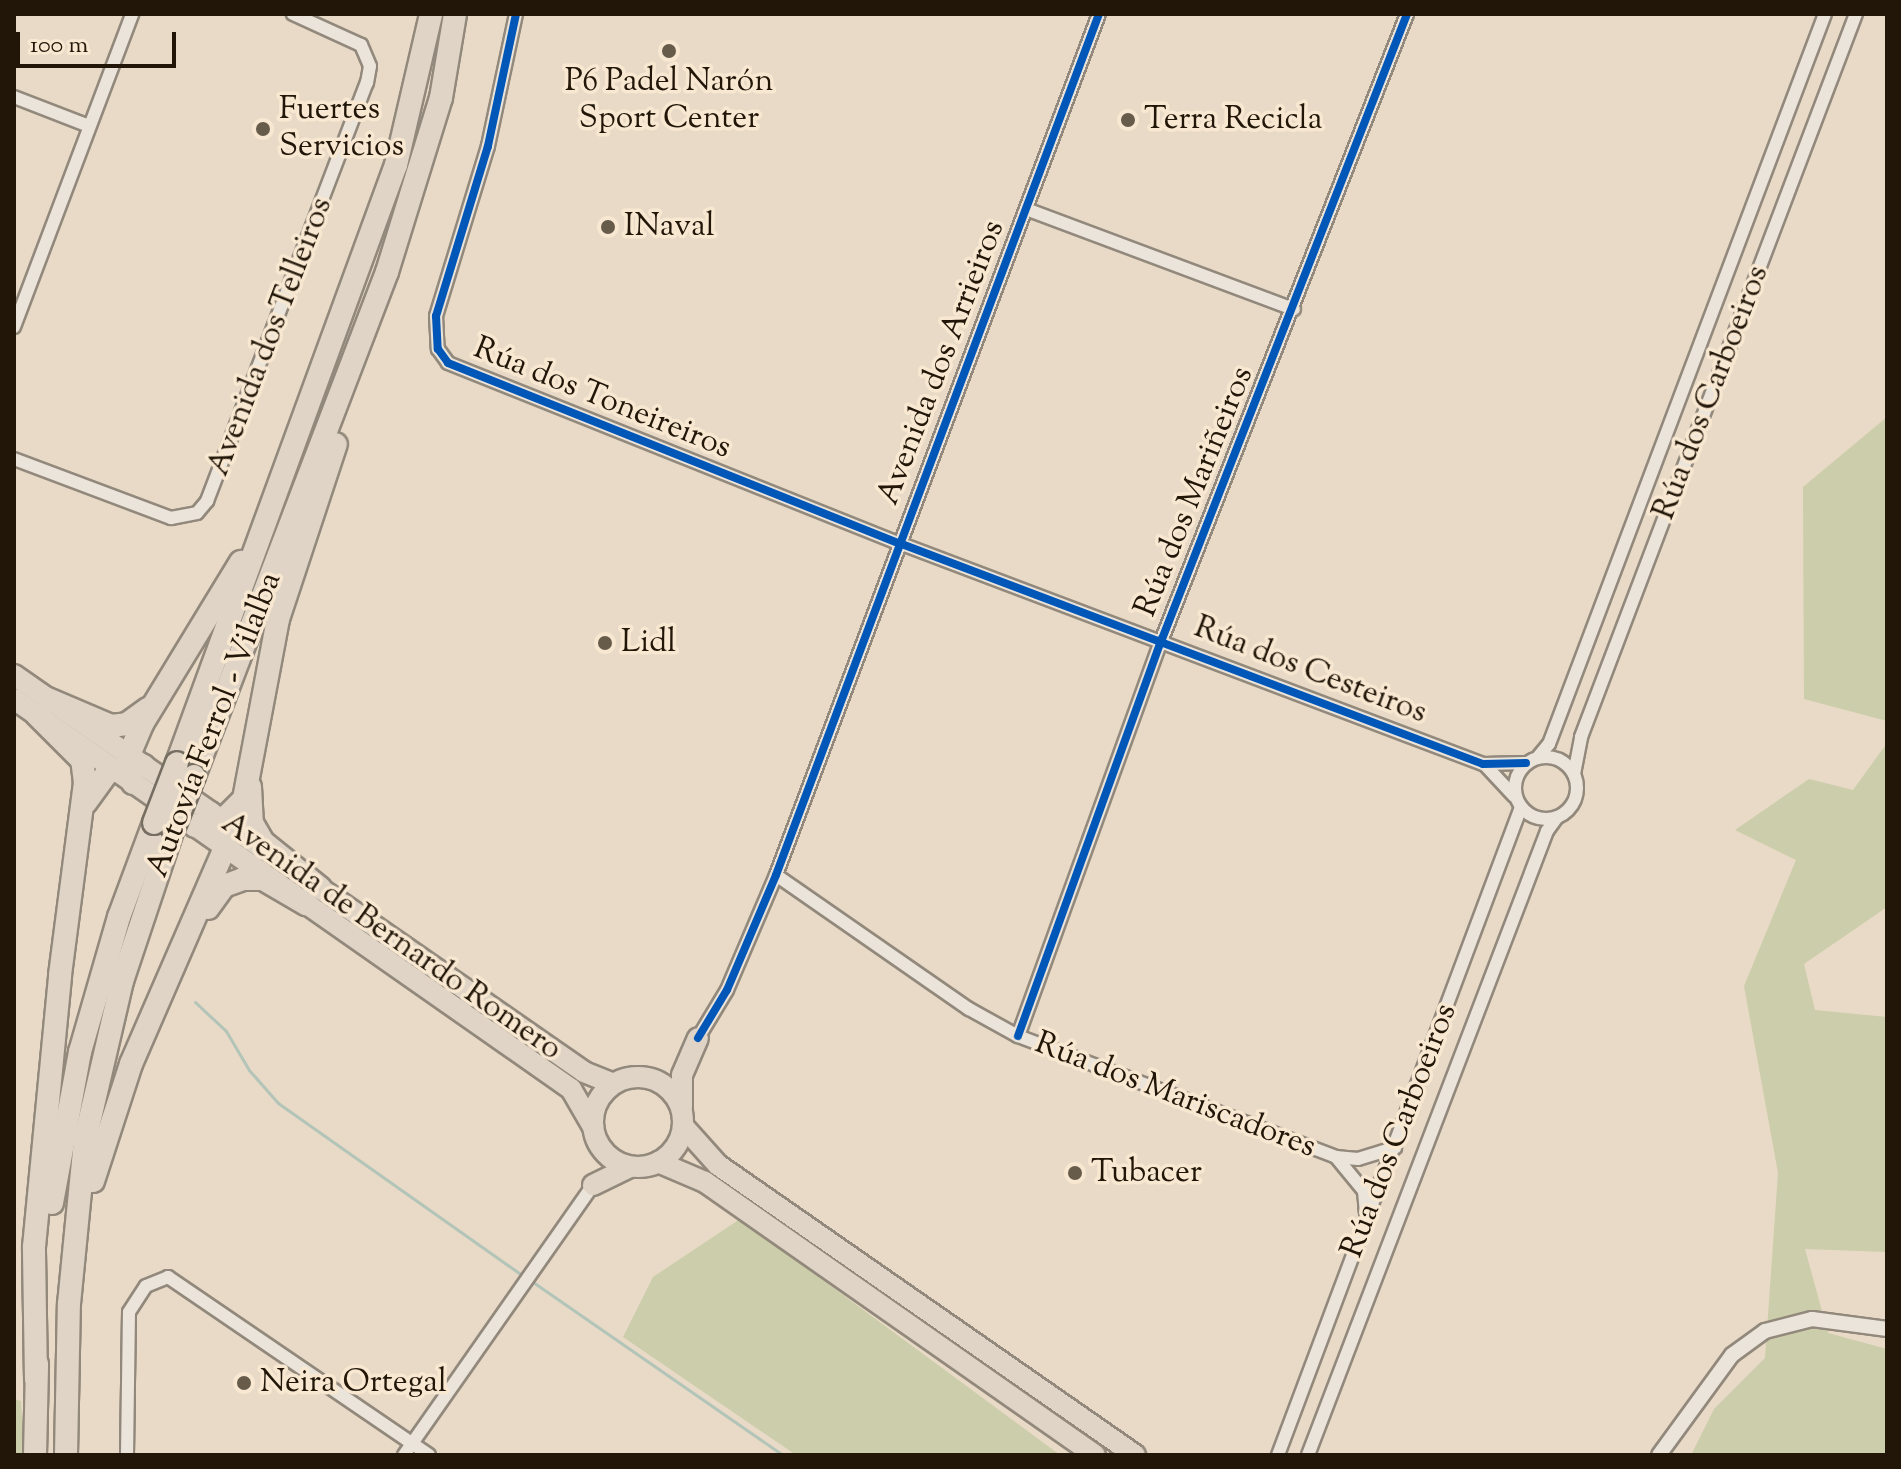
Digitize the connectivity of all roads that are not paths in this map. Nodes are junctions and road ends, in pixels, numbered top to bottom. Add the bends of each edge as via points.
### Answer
1 (132, 14) edge
2 (293, 14) edge
3 (431, 14) edge
4 (455, 14) edge
5 (516, 14) edge
6 (1099, 14) edge
7 (1407, 14) edge
8 (1825, 14) edge
9 (1856, 14) edge
10 (14, 97) edge
11 (441, 98) junction
12 (89, 126) junction
13 (1026, 209) junction
14 (1294, 309) junction
15 (14, 327) edge
16 (300, 434) junction
17 (14, 459) edge
18 (899, 543) junction
19 (1162, 639) junction
20 (14, 675) edge
21 (14, 699) edge
22 (152, 706) junction
23 (42, 707) junction
24 (1532, 760) junction
25 (1483, 764) junction
26 (130, 768) junction
27 (186, 769) junction
28 (1574, 774) junction
29 (250, 776) junction
30 (1519, 804) junction
31 (84, 806) junction
32 (1557, 817) junction
33 (195, 821) junction
34 (224, 846) junction
35 (776, 875) junction
36 (313, 896) junction
37 (158, 1000) junction
38 (1018, 1036) junction
39 (698, 1038) junction
40 (645, 1077) junction
41 (613, 1084) junction
42 (682, 1119) junction
43 (596, 1136) junction
44 (1395, 1148) junction
45 (1336, 1157) junction
46 (658, 1162) junction
47 (630, 1167) junction
48 (593, 1185) junction
49 (1366, 1219) junction
50 (69, 1304) junction
51 (1887, 1329) edge
52 (36, 1379) junction
53 (413, 1444) junction
54 (35, 1455) edge
55 (66, 1455) edge
56 (127, 1455) edge
57 (404, 1455) edge
58 (429, 1455) edge
59 (1095, 1455) edge
60 (1135, 1455) edge
61 (1278, 1455) edge
62 (1308, 1455) edge
63 (1659, 1455) edge

1 - 12 street
2 - 17 street, Avenida dos Telleiros via 361,45 370,66 367,83 207,501 185,519 171,518
3 - 16 highway, Autovía Ferrol - Vilalba via 396,165
4 - 11 highway, Autovía Ferrol - Vilalba
5 - 18 street, Rúa dos Toneireiros via 488,146 436,316 441,356 473,377
6 - 13 street, Avenida dos Arrieiros
7 - 14 street, Rúa dos Mariñeiros
8 - 24 street, Rúa dos Carboeiros via 1549,744
9 - 28 street, Rúa dos Carboeiros via 1581,737
10 - 12 street
11 - 27 highway, Autovía Ferrol - Vilalba via 387,272
11 - 29 highway via 390,288 278,619
12 - 15 street
13 - 14 street
13 - 18 street, Avenida dos Arrieiros
14 - 19 street, Rúa dos Mariñeiros
16 - 22 highway via 237,571
16 - 27 highway, Autovía Ferrol - Vilalba
18 - 19 street, Rúa dos Cesteiros
18 - 35 street, Avenida dos Arrieiros
19 - 25 street, Rúa dos Cesteiros
19 - 38 street, Rúa dos Mariñeiros
20 - 23 highway, Avenida de Bernardo Romero
21 - 23 highway, Avenida de Bernardo Romero
22 - 23 highway via 127,724 111,726
22 - 26 highway
23 - 26 highway, Avenida de Bernardo Romero
23 - 31 highway via 82,760
24 - 25 street, Rúa dos Cesteiros
24 - 28 street via 1556,758
24 - 30 street, Rúa dos Carboeiros via 1514,782
25 - 30 street, Rúa dos Cesteiros
26 - 31 highway via 95,785
26 - 33 highway, Avenida de Bernardo Romero
27 - 33 highway, Autovía Ferrol - Vilalba, bridge
28 - 32 street, Rúa dos Carboeiros via 1575,801
29 - 33 highway via 236,812
29 - 36 highway via 252,823
30 - 32 street via 1540,819
30 - 44 street, Rúa dos Carboeiros
31 - 52 highway via 60,975 34,1247
32 - 62 street, Rúa dos Carboeiros
33 - 34 highway
33 - 36 highway, Avenida de Bernardo Romero
33 - 50 highway, Autovía Ferrol - Vilalba via 122,981 96,1086 78,1194
33 - 52 highway, Autovía Ferrol - Vilalba via 119,917 80,1052 54,1189
34 - 36 highway, Avenida de Bernardo Romero
34 - 37 highway
35 - 38 street, Rúa dos Mariscadores via 969,1009
35 - 39 street, Avenida dos Arrieiros via 727,990
36 - 37 highway via 263,879 224,886
36 - 41 highway, Avenida de Bernardo Romero via 584,1072
36 - 43 highway, Avenida de Bernardo Romero via 571,1089
37 - 50 highway via 99,1154
38 - 45 street, Rúa dos Mariscadores
39 - 40 highway via 675,1061
39 - 42 highway via 682,1075
40 - 41 highway
40 - 42 highway via 669,1089
41 - 43 highway via 597,1102
42 - 46 highway via 675,1147
42 - 60 highway via 718,1165
43 - 47 highway
43 - 48 highway
44 - 45 street, Rúa dos Mariscadores via 1358,1159
44 - 49 street, Rúa dos Carboeiros
45 - 49 street, Rúa dos Mariscadores via 1364,1191
46 - 47 highway
46 - 59 highway via 705,1182
47 - 48 highway
48 - 53 street
49 - 61 street, Rúa dos Carboeiros
50 - 55 highway, Autovía Ferrol - Vilalba
51 - 63 street via 1812,1319 1765,1331 1732,1355
52 - 54 highway, Autovía Ferrol - Vilalba
53 - 56 street via 168,1277 146,1286 129,1312
53 - 57 street
53 - 58 street

